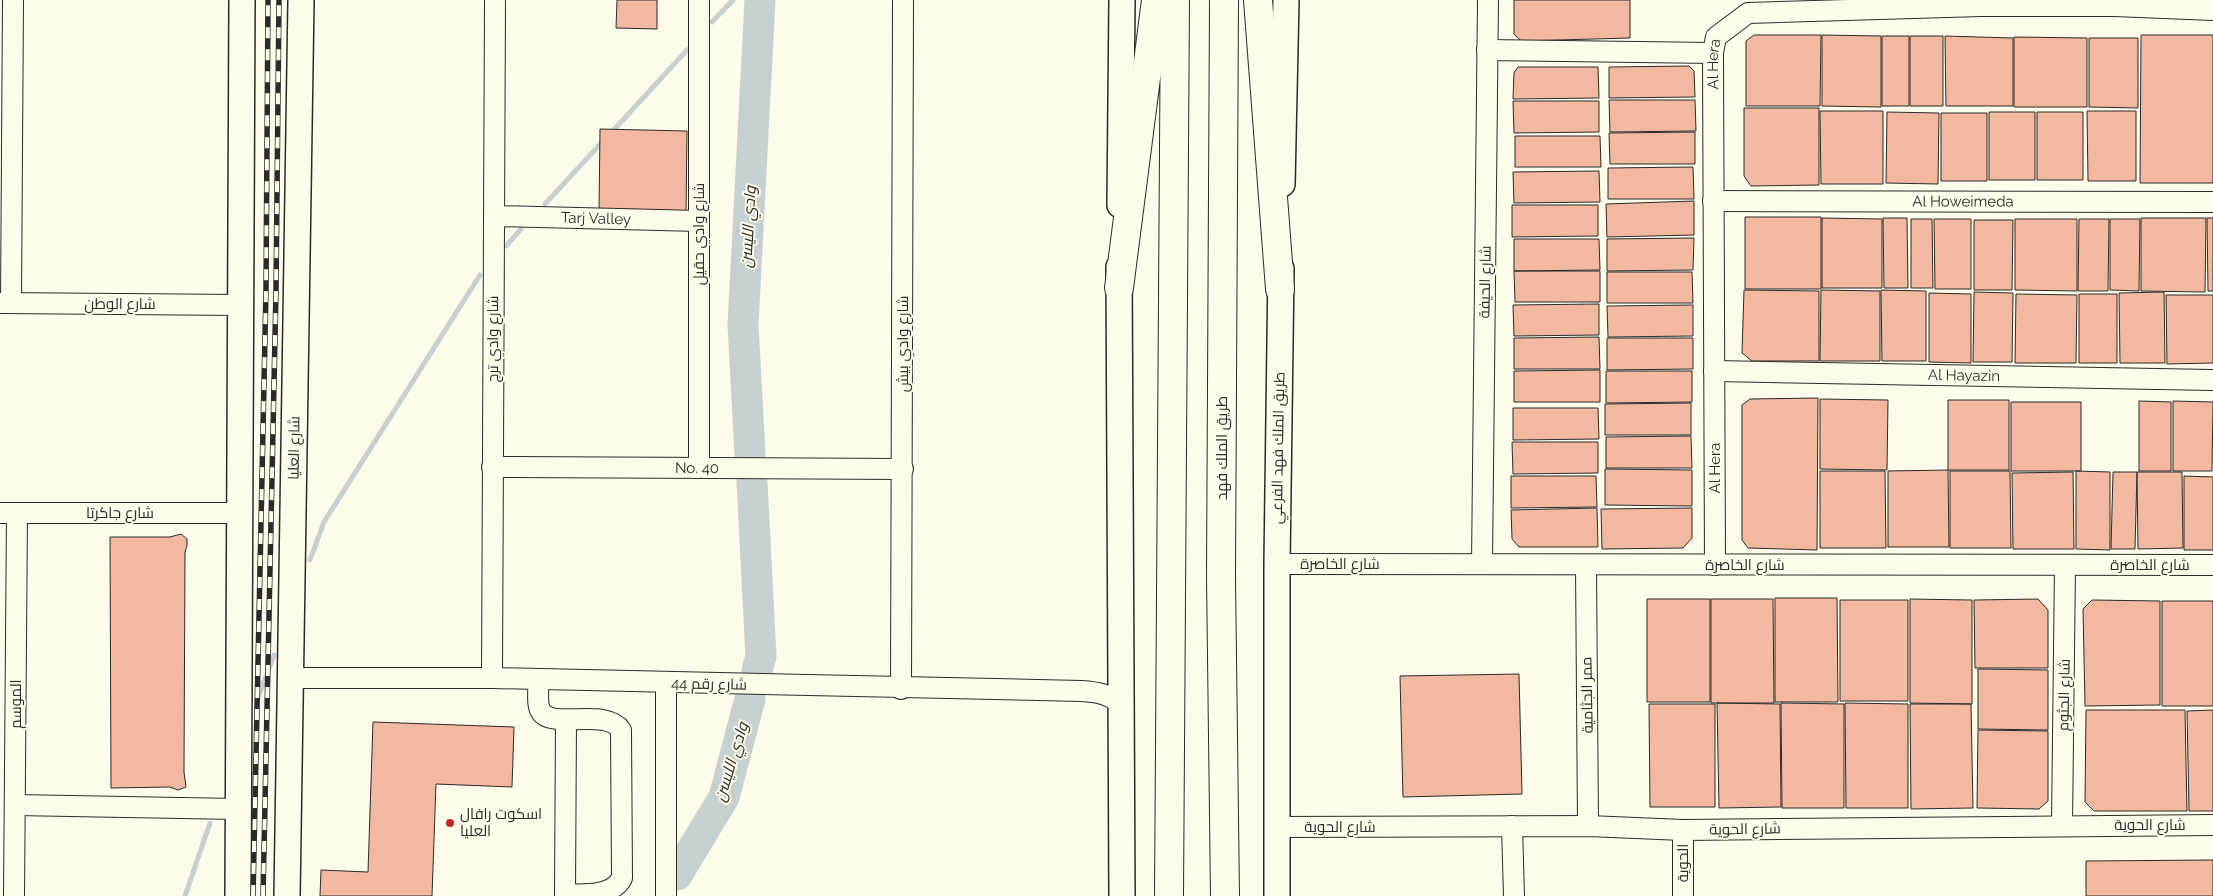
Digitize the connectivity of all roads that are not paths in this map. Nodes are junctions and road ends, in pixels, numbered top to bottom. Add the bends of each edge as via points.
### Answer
1 (13, 0) edge
2 (242, 0) edge
3 (301, 0) edge
4 (495, 0) edge
5 (699, 0) edge
6 (904, 0) edge
7 (1122, 0) edge
8 (1156, 0) edge
9 (1175, 0) edge
10 (1224, 0) edge
11 (1258, 0) edge
12 (1286, 0) edge
13 (1488, 0) edge
14 (1981, 3) edge
15 (2114, 3) edge
16 (2213, 10) edge
17 (1488, 50) junction
18 (1713, 53) junction
19 (6, 111) edge
20 (1713, 201) junction
21 (2213, 202) edge
22 (494, 216) junction
23 (699, 221) junction
24 (1119, 288) junction
25 (1280, 289) junction
26 (6, 303) edge
27 (240, 305) junction
28 (1714, 371) junction
29 (2213, 380) edge
30 (492, 467) junction
31 (699, 468) junction
32 (902, 469) junction
33 (8, 513) edge
34 (239, 513) junction
35 (1277, 564) junction
36 (1482, 564) junction
37 (1586, 565) junction
38 (1715, 565) junction
39 (2066, 565) junction
40 (2213, 565) edge
41 (291, 678) junction
42 (492, 678) junction
43 (538, 680) junction
44 (8, 681) edge
45 (666, 682) junction
46 (901, 689) junction
47 (1122, 706) junction
48 (566, 720) junction
49 (15, 805) junction
50 (237, 809) junction
51 (2062, 825) junction
52 (2213, 825) edge
53 (1512, 826) junction
54 (1588, 826) junction
55 (1277, 827) junction
56 (1682, 830) junction
57 (7, 853) edge
58 (565, 895) edge
59 (14, 896) edge
60 (238, 896) edge
61 (287, 896) edge
62 (666, 896) edge
63 (1122, 896) edge
64 (1169, 896) edge
65 (1225, 896) edge
66 (1277, 896) edge
67 (1514, 896) edge
68 (1682, 896) edge

1 - 19 street
2 - 27 main road
3 - 41 main road, شارع العليا
4 - 22 street, شارع وادي ترج
5 - 23 street, شارع وادي حقيل
6 - 32 street, شارع وادي بيش
7 - 24 main road
8 - 24 highway
9 - 64 highway
10 - 65 highway, طريق الملك فهد via 1221,577
11 - 25 highway
12 - 25 main road, طريق الملك فهد الفرعي
13 - 17 street, شارع الحيفة
14 - 15 street, Al Hera
14 - 18 street, Al Hera via 1748,13 1716,37
15 - 16 street, Al Hera
17 - 18 street
17 - 36 street, شارع الحيفة
18 - 20 street, Al Hera
19 - 26 street
20 - 21 street, Al Howeimeda
20 - 28 street, Al Hera
22 - 23 street, Tarj Valley
22 - 30 street, شارع وادي ترج
23 - 31 street, شارع وادي حقيل
24 - 47 main road
25 - 35 main road, طريق الملك فهد الفرعي
26 - 27 street, شارع الوطن
27 - 34 main road
28 - 29 street, Al Hayazin
28 - 38 street, Al Hera
30 - 31 street, No. 40
30 - 42 street, شارع وادي ترج
31 - 32 street, No. 40
32 - 46 street, شارع وادي بيش
33 - 34 street, شارع جاكرتا
33 - 44 street, الموسم
34 - 50 main road
35 - 36 street, شارع الخاصرة
35 - 55 main road, طريق الملك فهد الفرعي
36 - 37 street, شارع الخاصرة
37 - 38 street, شارع الخاصرة
37 - 54 street, ممر الجثامية
38 - 39 street, شارع الخاصرة
39 - 40 street, شارع الخاصرة
39 - 51 street, شارع الجثوم
41 - 42 street, شارع رقم 44
41 - 61 main road, شارع العليا
42 - 43 street, شارع رقم 44
43 - 45 street, شارع رقم 44
43 - 48 street via 539,709 544,715
44 - 49 street, الموسم
45 - 46 street, شارع رقم 44
45 - 62 street
46 - 47 street, شارع رقم 44 via 1099,692 1111,695
47 - 63 main road
48 - 58 street
48 - 58 street via 607,719 621,730 622,878 618,888 609,895
49 - 50 street
49 - 57 street, الموسم
50 - 60 main road
51 - 52 street, شارع الحوية
51 - 56 street, شارع الحوية
53 - 54 street, شارع الحوية
53 - 55 street, شارع الحوية
53 - 67 street
54 - 56 street, شارع الحوية
55 - 66 main road, طريق الملك فهد الفرعي
56 - 68 street, الحوية
57 - 59 street, الموسم

